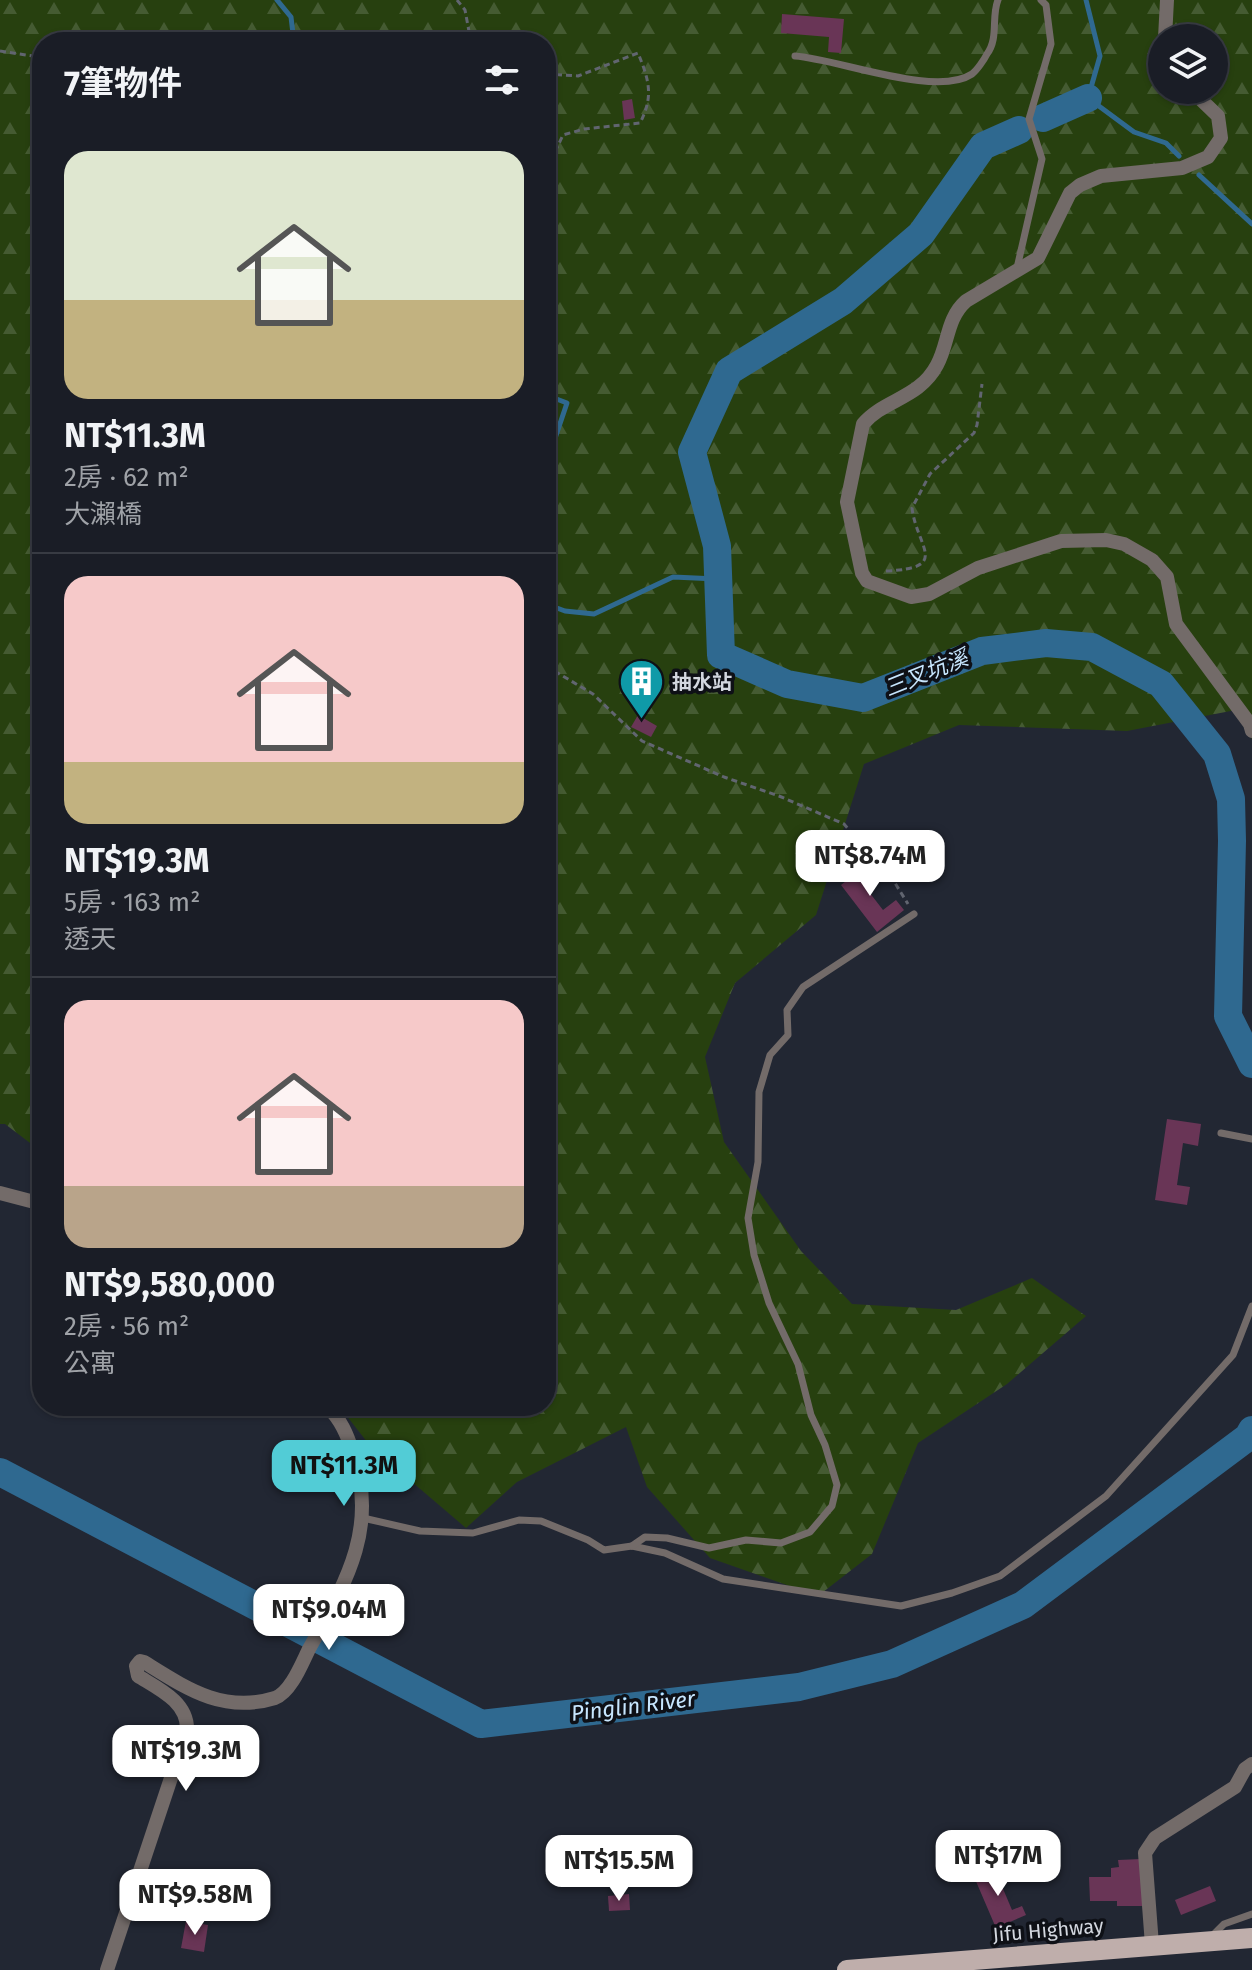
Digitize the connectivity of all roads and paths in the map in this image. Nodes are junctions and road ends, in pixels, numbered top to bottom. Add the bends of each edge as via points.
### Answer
1 (457, 0) edge
2 (998, 0) edge
3 (1041, 0) edge
4 (1167, 0) edge
5 (1166, 24) edge
6 (469, 32) edge
7 (0, 51) edge
8 (32, 56) edge
9 (795, 56) dead end
10 (556, 75) edge
11 (1206, 104) edge
12 (556, 150) edge
13 (1016, 271) junction
14 (982, 384) dead end
15 (862, 573) junction
16 (556, 672) edge
17 (1252, 731) edge
18 (914, 914) joint
19 (1221, 1133) dead end
20 (1252, 1139) edge
21 (0, 1193) edge
22 (32, 1201) edge
23 (1252, 1306) edge
24 (337, 1416) edge
25 (363, 1518) junction
26 (632, 1546) junction
27 (1252, 1764) edge
28 (1252, 1914) edge
29 (1252, 1938) edge
30 (1206, 1942) junction
31 (1152, 1945) junction
32 (107, 1970) edge
33 (847, 1970) edge

1 - 6 path
2 - 9 lane via 990,51 972,74 951,80 890,76
3 - 13 lane via 1051,44 1029,119 1042,159
4 - 5 street
7 - 8 path
10 - 12 path via 578,76 638,53 648,79 648,106 640,123 563,135
11 - 13 street via 1218,116 1221,138 1208,157 1182,168 1101,176 1080,185 1070,193 1038,258
13 - 15 street via 957,309 938,364 928,377 910,395 863,424 847,502
14 - 15 path via 974,433 930,474 912,508 925,561 911,570
15 - 17 street via 867,581 911,597 1061,541 1124,544 1152,560 1167,577 1176,624
16 - 18 path via 593,694 642,741 844,824 895,883
18 - 26 lane via 803,987 787,1010 788,1035 770,1055 759,1092 758,1162 748,1218 754,1255 825,1445 837,1485 832,1506 810,1532 781,1543 746,1540 709,1548 645,1537
19 - 20 lane
21 - 22 street
23 - 26 lane via 1233,1355 1106,1496 1000,1576 901,1606 723,1579 665,1553
24 - 25 street via 362,1479
25 - 26 lane via 420,1531 473,1533 519,1520 541,1521 604,1550
25 - 32 street via 358,1546 332,1607 279,1697 256,1702 207,1698 138,1663 138,1676 183,1709 187,1730
27 - 31 street via 1235,1787 1155,1838 1145,1853
28 - 30 lane via 1224,1924
29 - 30 main road, Jifu Highway
30 - 31 main road, Jifu Highway
31 - 33 main road, Jifu Highway

